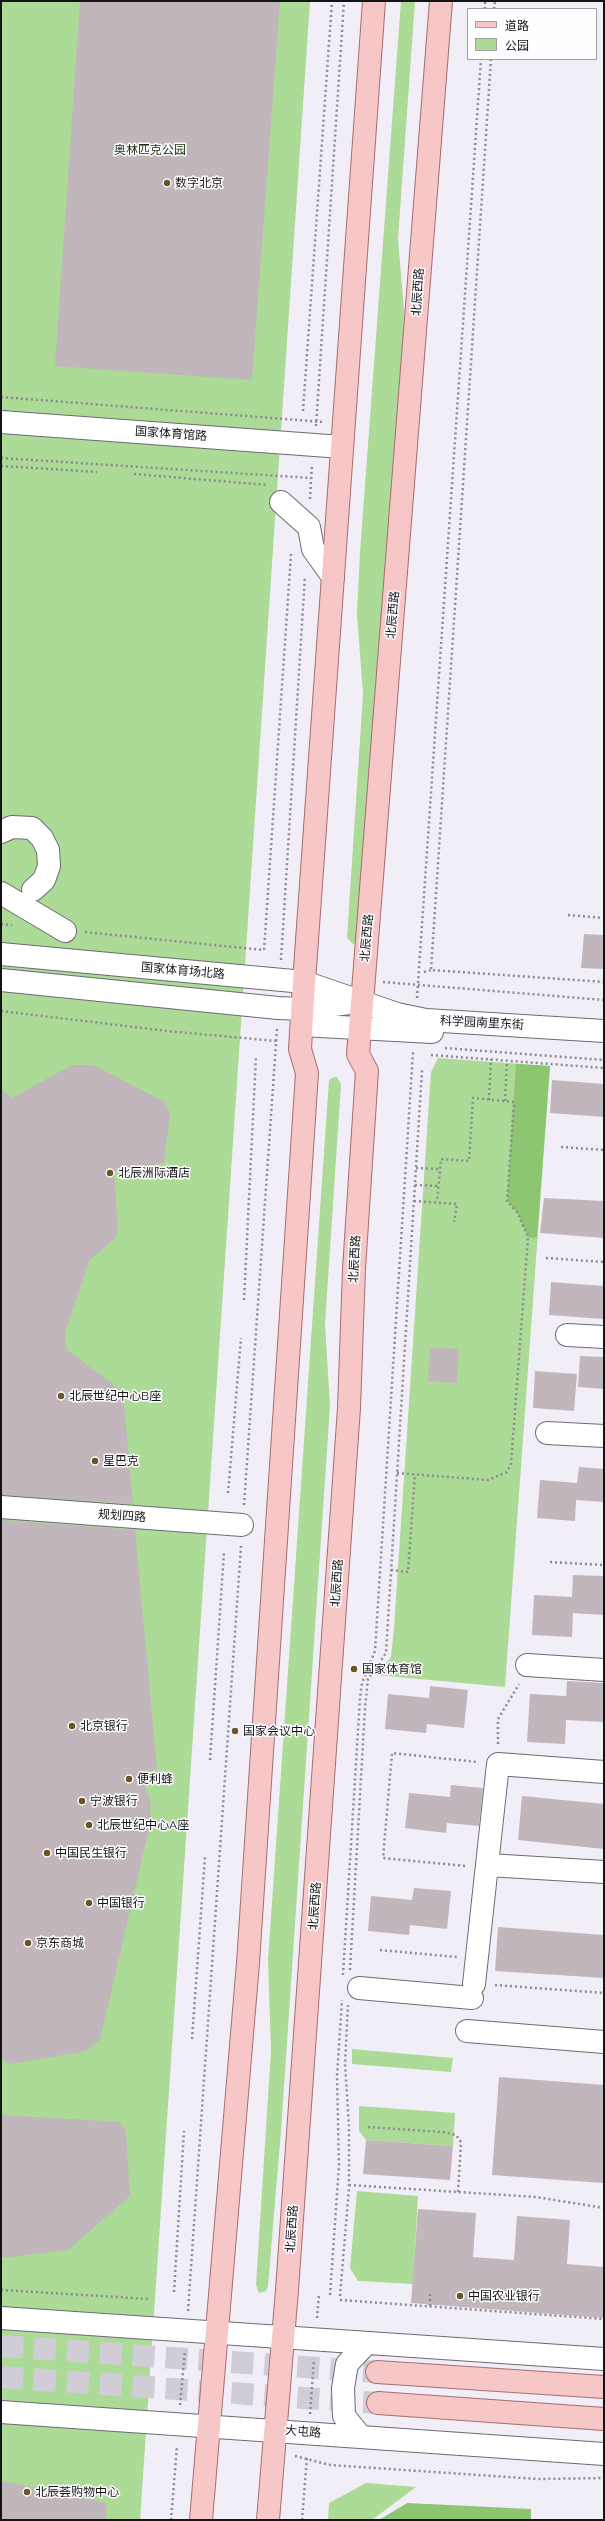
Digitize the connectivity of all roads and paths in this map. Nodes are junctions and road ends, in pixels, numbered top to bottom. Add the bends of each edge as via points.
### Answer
1 (332, 1) edge
2 (344, 1) edge
3 (374, 1) edge
4 (441, 1) edge
5 (482, 60) edge
6 (491, 60) edge
7 (1, 397) edge
8 (303, 411) dead end
9 (316, 421) junction
10 (1, 422) edge
11 (343, 423) junction
12 (315, 429) dead end
13 (342, 447) junction
14 (1, 458) edge
15 (312, 458) dead end
16 (1, 466) edge
17 (312, 471) junction
18 (98, 472) dead end
19 (134, 474) dead end
20 (311, 478) junction
21 (277, 494) joint
22 (308, 527) junction
23 (292, 551) dead end
24 (306, 575) dead end
25 (333, 577) junction
26 (1, 832) edge
27 (33, 890) dead end
28 (1, 893) edge
29 (568, 915) dead end
30 (604, 918) edge
31 (1, 924) edge
32 (16, 926) dead end
33 (72, 932) joint
34 (1, 954) edge
35 (431, 970) junction
36 (424, 972) dead end
37 (1, 980) edge
38 (280, 980) junction
39 (604, 982) edge
40 (402, 984) dead end
41 (418, 986) junction
42 (604, 1000) edge
43 (417, 1001) dead end
44 (303, 1002) junction
45 (362, 1002) junction
46 (604, 1018) edge
47 (277, 1026) dead end
48 (360, 1029) junction
49 (604, 1031) edge
50 (604, 1044) edge
51 (413, 1048) dead end
52 (424, 1054) dead end
53 (256, 1056) dead end
54 (491, 1059) junction
55 (507, 1061) junction
56 (604, 1068) edge
57 (422, 1070) dead end
58 (489, 1100) junction
59 (505, 1101) junction
60 (561, 1147) dead end
61 (604, 1150) edge
62 (416, 1168) junction
63 (440, 1169) junction
64 (415, 1185) junction
65 (438, 1186) junction
66 (414, 1201) junction
67 (437, 1202) junction
68 (454, 1222) dead end
69 (546, 1258) dead end
70 (604, 1262) edge
71 (244, 1300) dead end
72 (567, 1335) dead end
73 (241, 1338) dead end
74 (604, 1338) edge
75 (547, 1433) dead end
76 (604, 1436) edge
77 (397, 1473) junction
78 (415, 1474) junction
79 (228, 1493) dead end
80 (1, 1507) edge
81 (242, 1525) junction
82 (224, 1552) dead end
83 (550, 1562) dead end
84 (604, 1565) edge
85 (391, 1570) junction
86 (378, 1663) dead end
87 (526, 1665) joint
88 (604, 1670) edge
89 (210, 1760) dead end
90 (498, 1764) junction
91 (604, 1772) edge
92 (205, 1857) dead end
93 (488, 1866) junction
94 (604, 1872) edge
95 (380, 1950) dead end
96 (477, 1959) junction
97 (348, 1990) junction
98 (473, 1991) junction
99 (604, 1993) edge
100 (467, 2031) dead end
101 (192, 2039) dead end
102 (604, 2042) edge
103 (368, 2127) dead end
104 (184, 2131) dead end
105 (349, 2185) dead end
106 (458, 2192) junction
107 (604, 2208) edge
108 (1, 2290) edge
109 (174, 2292) dead end
110 (319, 2294) dead end
111 (430, 2294) dead end
112 (330, 2295) dead end
113 (150, 2299) dead end
114 (340, 2300) dead end
115 (430, 2306) junction
116 (1, 2318) edge
117 (604, 2319) edge
118 (216, 2333) junction
119 (282, 2336) junction
120 (185, 2339) junction
121 (316, 2339) junction
122 (367, 2343) junction
123 (604, 2359) edge
124 (377, 2372) tunnel mouth
125 (604, 2387) edge
126 (378, 2402) tunnel mouth
127 (180, 2409) dead end
128 (1, 2412) edge
129 (604, 2419) edge
130 (208, 2426) junction
131 (276, 2430) junction
132 (308, 2433) junction
133 (361, 2437) junction
134 (178, 2438) dead end
135 (170, 2445) dead end
136 (177, 2445) junction
137 (207, 2447) junction
138 (275, 2454) junction
139 (604, 2454) edge
140 (307, 2458) junction
141 (604, 2478) edge
142 (171, 2520) edge
143 (201, 2520) edge
144 (268, 2520) edge
145 (302, 2520) edge

1 - 8 path
2 - 9 path
3 - 11 main road
4 - 45 main road, 北辰西路
5 - 41 path
6 - 35 path
7 - 9 path
9 - 11 path
9 - 12 path
10 - 13 street, 国家体育馆路
11 - 13 main road
13 - 25 main road
14 - 20 path
15 - 17 path
16 - 18 path
17 - 20 path
17 - 22 path
19 - 21 path
20 - 22 path
21 - 22 street
22 - 25 street via 313,549
23 - 33 path via 264,950
24 - 38 path
25 - 44 main road
26 - 27 street via 12,827 32,828 42,838 48,850 49,866 44,880
28 - 33 street
29 - 30 path
31 - 32 path
34 - 38 street, 国家体育场北路
35 - 36 path
35 - 39 path
37 - 44 street
38 - 44 street, 国家体育场北路
40 - 41 path
41 - 42 path
41 - 43 path
44 - 45 street
44 - 48 street
44 - 118 main road via 300,1049 307,1081 248,1963
45 - 46 street
45 - 48 main road, 北辰西路
45 - 49 street, 科学园南里东街 via 397,1014 426,1020
47 - 81 path
48 - 50 street
48 - 119 main road, 北辰西路 via 358,1054 367,1072 354,1269 349,1408 288,2290
51 - 97 path via 375,1651 362,1683 360,1698
52 - 54 path
53 - 71 path
54 - 55 path
54 - 58 path
55 - 56 path
55 - 59 path
57 - 62 path
58 - 59 path
58 - 63 path via 473,1098 469,1160 441,1159
59 - 78 path via 514,1102 507,1201 517,1212 528,1237 511,1464 507,1472 488,1480
60 - 61 path
62 - 63 path
62 - 64 path
63 - 65 path
64 - 65 path
64 - 66 path
65 - 67 path
66 - 67 path
66 - 77 path
67 - 68 path via 457,1204
69 - 70 path
72 - 74 street
73 - 79 path
75 - 76 street
77 - 78 path
77 - 85 path
78 - 85 path via 408,1572
80 - 81 street, 规划四路
81 - 120 path
82 - 89 path
83 - 84 path
85 - 86 path via 386,1653
87 - 88 street
87 - 90 path via 522,1678 498,1719
90 - 91 street
90 - 93 street
90 - 93 path via 392,1753 383,1858
92 - 101 path
93 - 94 street
93 - 96 street
95 - 96 path
96 - 98 street
97 - 98 street
97 - 112 path via 338,2076 339,2165
98 - 99 path
100 - 102 street
103 - 106 path via 456,2135 461,2142
104 - 109 path
105 - 106 path
106 - 107 path via 536,2197
108 - 113 path
110 - 121 path
111 - 115 path
114 - 115 path
115 - 117 path
116 - 120 street
118 - 119 street
118 - 120 street
118 - 130 main road
119 - 121 street
119 - 131 main road, 北辰西路
120 - 127 path
121 - 122 street
121 - 132 path
122 - 123 street
122 - 133 street via 347,2364 343,2388 344,2416
124 - 125 main road
126 - 129 main road
128 - 130 street, 大屯路
130 - 131 street, 大屯路
130 - 137 main road
131 - 132 street, 大屯路
131 - 138 main road, 北辰西路
132 - 133 street, 大屯路
132 - 140 path
133 - 139 street, 大屯路
134 - 136 path
135 - 136 path
136 - 137 path
136 - 142 path
137 - 143 main road
138 - 140 path
138 - 144 main road, 北辰西路
140 - 141 path via 330,2465 538,2479
140 - 145 path

